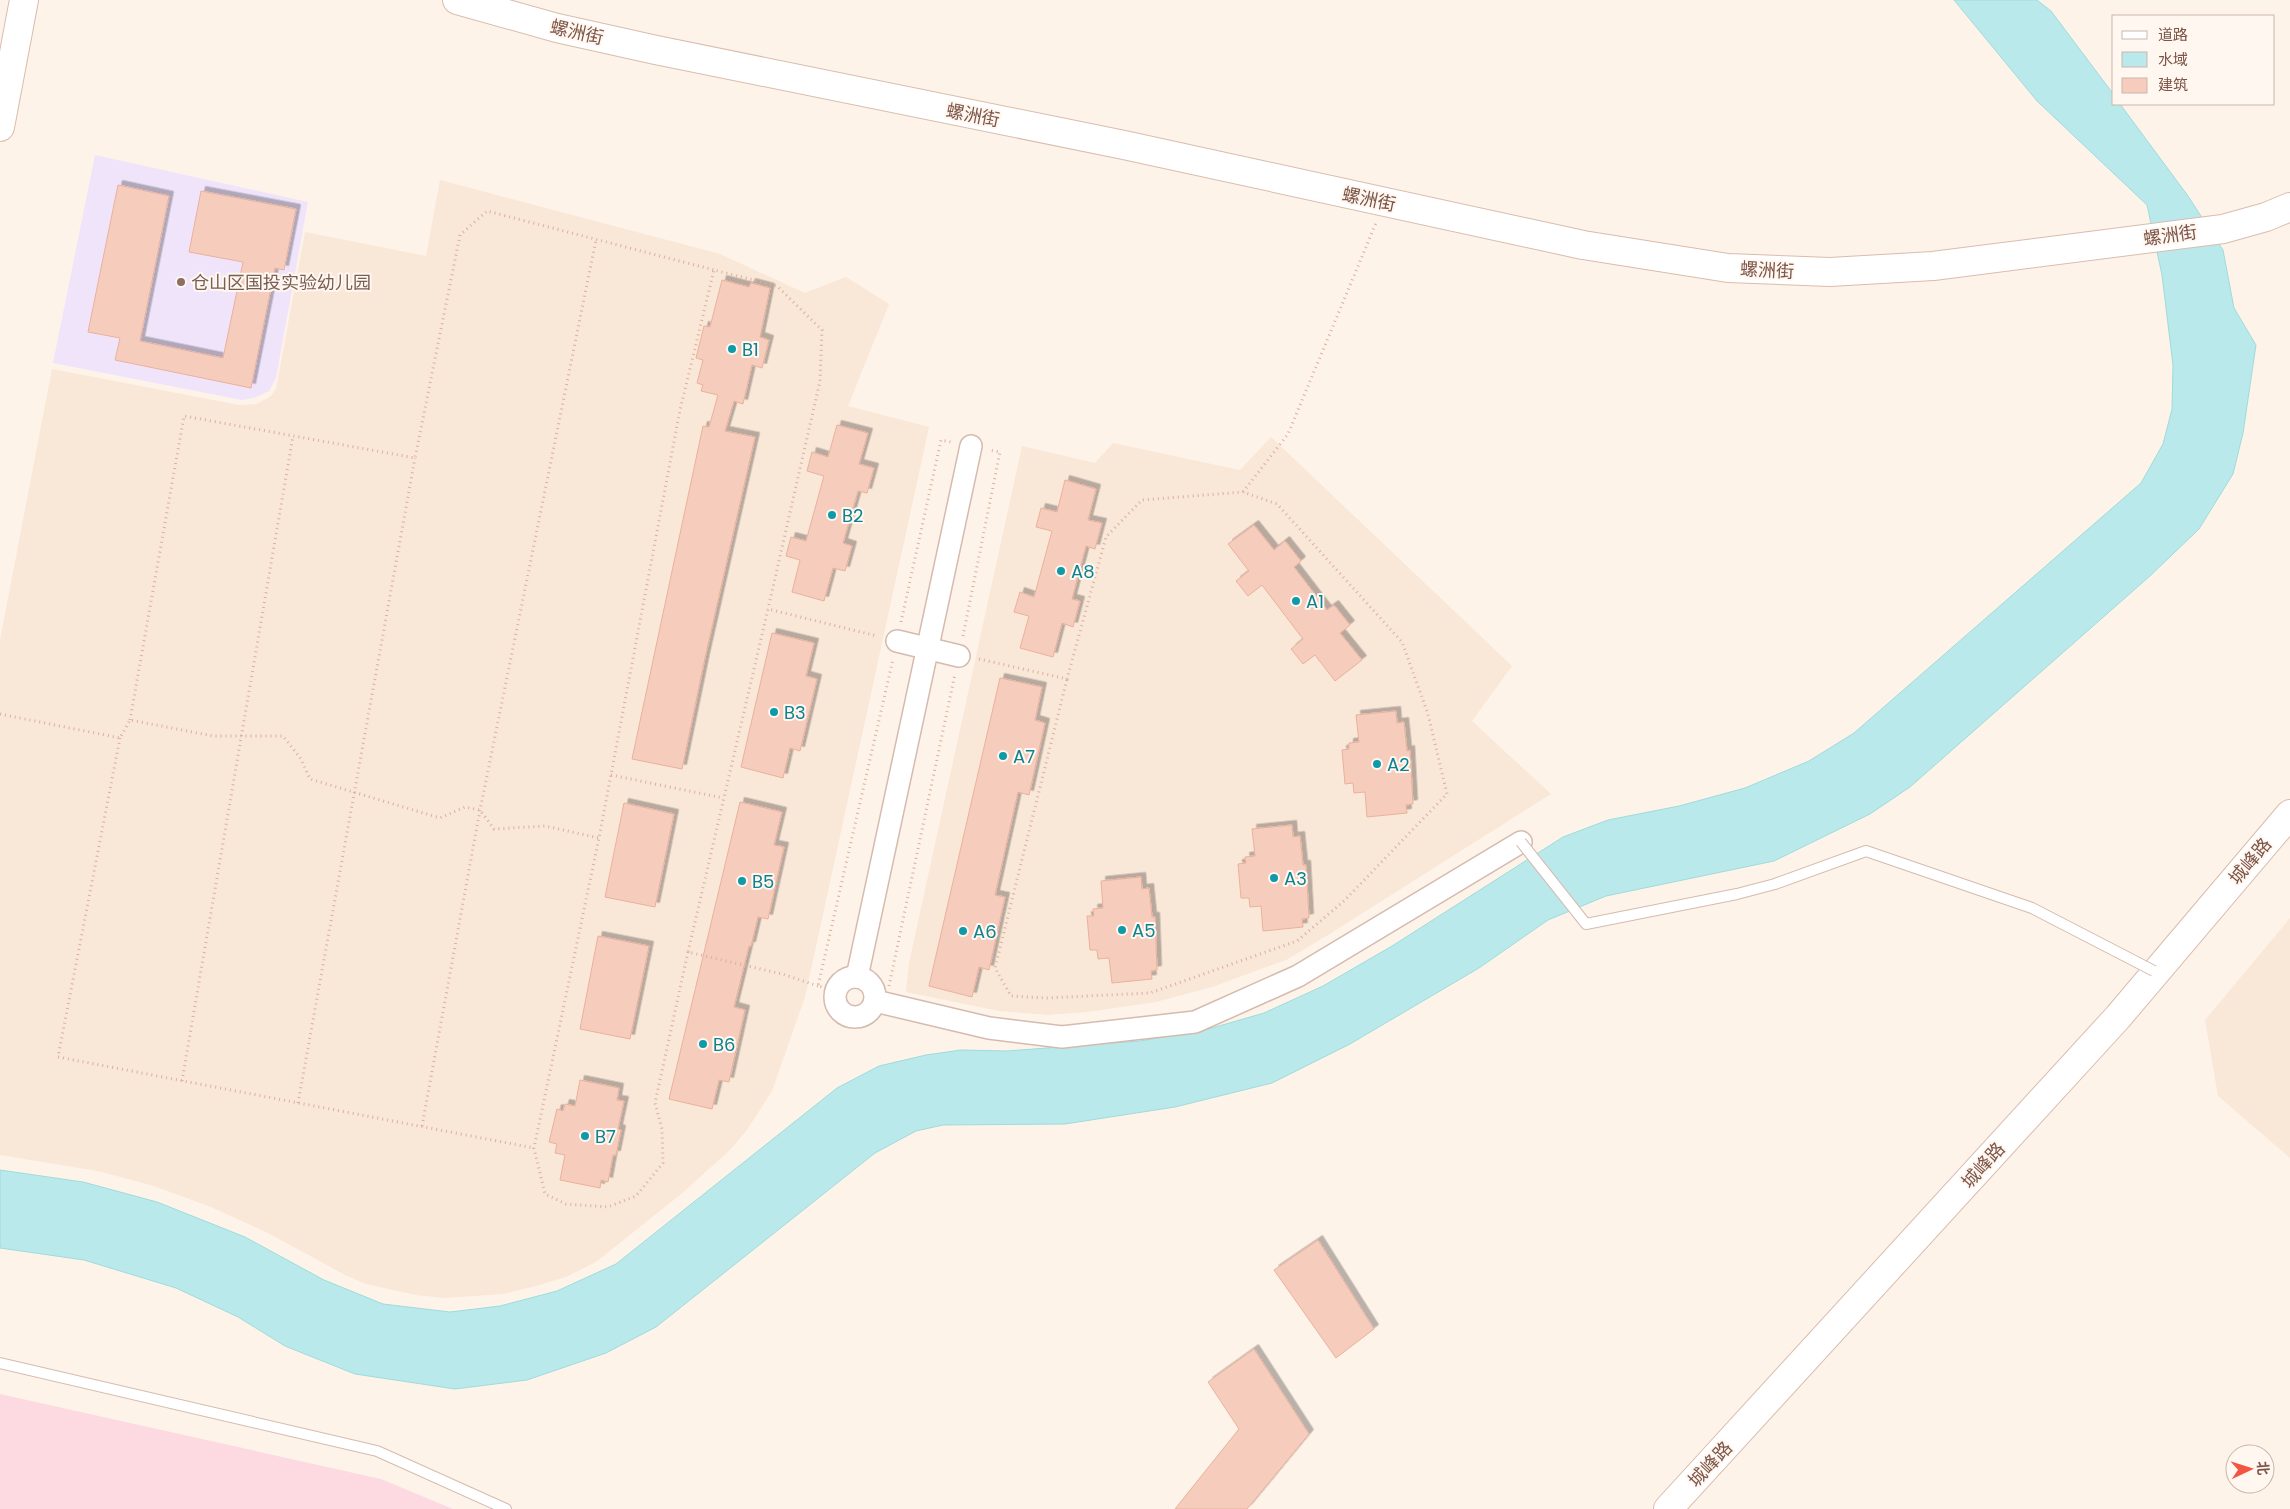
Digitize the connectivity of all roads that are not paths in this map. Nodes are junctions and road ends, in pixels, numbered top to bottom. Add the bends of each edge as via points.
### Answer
1 (24, 0) edge
2 (457, 0) edge
3 (0, 127) edge
4 (2290, 207) edge
5 (971, 446) road end
6 (897, 641) road end
7 (928, 649) junction
8 (959, 656) road end
9 (2290, 814) edge
10 (1521, 842) joint
11 (2154, 970) dead end
12 (858, 977) junction
13 (880, 1002) junction
14 (0, 1363) edge
15 (506, 1509) edge
16 (1668, 1509) edge

1 - 3 street
2 - 4 street, 螺洲街 via 558,28 656,50 1124,145 1584,245 1702,264 1830,272 1933,266 2222,228
5 - 7 street
6 - 7 street
7 - 8 street
7 - 12 street
9 - 16 street, 城峰路 via 2118,1017
10 - 11 lane, bridge via 1586,924 1737,894 1775,884 1866,851 2032,908
10 - 13 street via 1298,976 1196,1022 1062,1037 989,1028
12 - 13 street via 870,983
12 - 13 street via 827,988 844,1014 864,1016
14 - 15 lane via 377,1451

